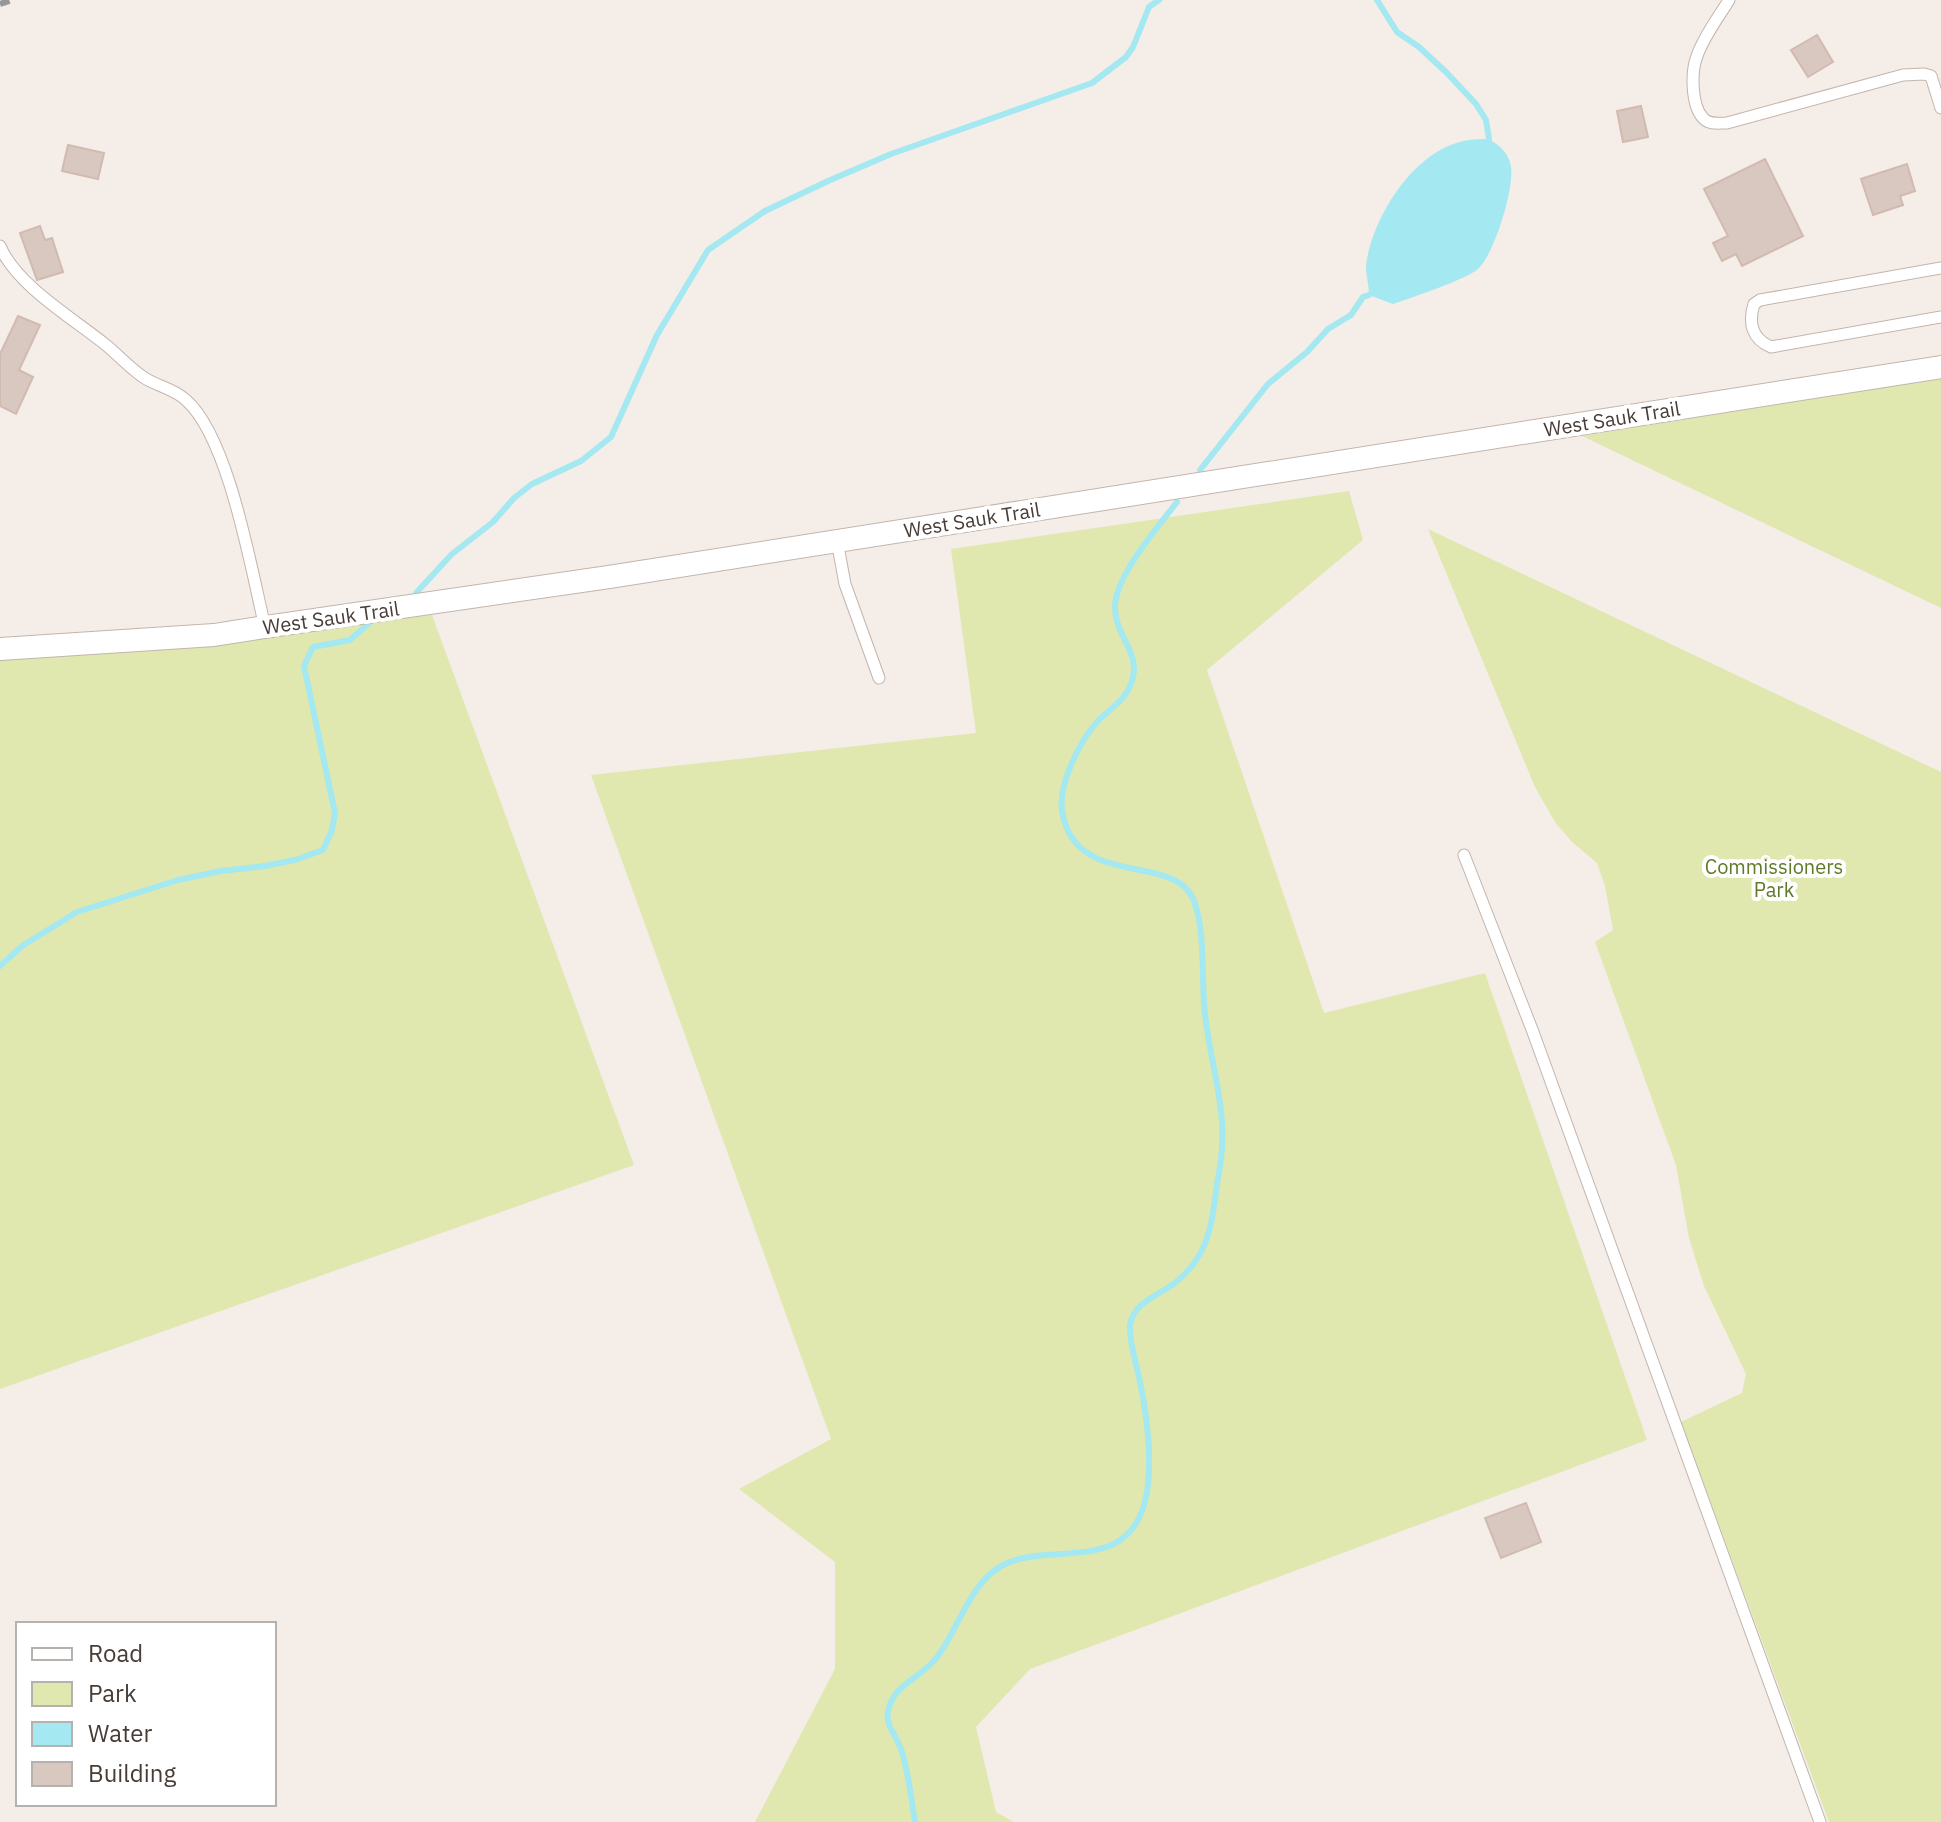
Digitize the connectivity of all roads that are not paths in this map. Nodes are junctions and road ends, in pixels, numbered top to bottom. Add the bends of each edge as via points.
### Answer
1 (1729, 0) edge
2 (1936, 72) edge
3 (1941, 108) edge
4 (0, 246) edge
5 (1941, 268) edge
6 (1941, 317) edge
7 (1941, 367) edge
8 (837, 541) junction
9 (265, 627) junction
10 (0, 649) edge
11 (879, 678) dead end
12 (1464, 855) dead end
13 (1820, 1822) edge

1 - 2 lane via 1696,58 1693,77 1702,118 1713,124 1903,75
2 - 3 lane
4 - 9 lane via 22,277 46,298 144,378 187,400 199,416 218,449 231,489
5 - 6 lane via 1760,300 1750,318 1754,334 1771,347
7 - 8 street, West Sauk Trail
8 - 9 street, West Sauk Trail
8 - 11 lane via 845,584
9 - 10 street, West Sauk Trail
12 - 13 lane via 1571,1134

